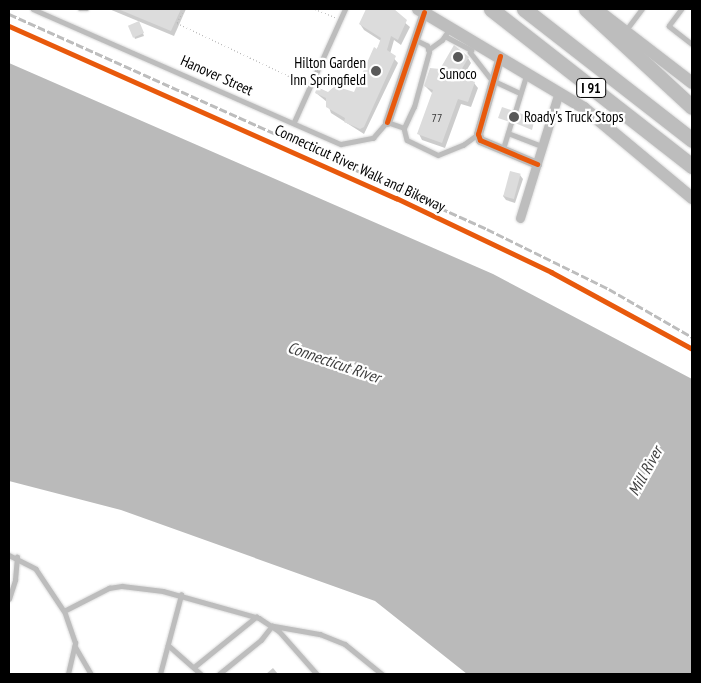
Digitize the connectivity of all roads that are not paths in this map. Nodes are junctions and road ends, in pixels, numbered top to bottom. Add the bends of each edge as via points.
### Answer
1 (33, 9) edge
2 (80, 9) edge
3 (87, 9) edge
4 (344, 9) edge
5 (491, 9) edge
6 (524, 9) edge
7 (586, 9) edge
8 (596, 9) edge
9 (642, 9) edge
10 (682, 9) edge
11 (421, 11) edge
12 (625, 31) junction
13 (448, 32) junction
14 (415, 40) junction
15 (692, 44) edge
16 (473, 47) junction
17 (428, 50) junction
18 (500, 56) junction
19 (527, 72) junction
20 (492, 80) junction
21 (692, 83) edge
22 (559, 92) junction
23 (520, 93) junction
24 (692, 108) edge
25 (515, 112) dead end
26 (631, 119) junction
27 (294, 122) junction
28 (387, 122) junction
29 (511, 122) dead end
30 (404, 128) junction
31 (508, 133) junction
32 (478, 134) junction
33 (692, 140) edge
34 (542, 146) junction
35 (503, 149) junction
36 (537, 164) junction
37 (692, 166) edge
38 (692, 178) edge
39 (692, 198) edge
40 (520, 218) dead end
41 (9, 555) edge
42 (17, 557) junction
43 (181, 595) junction
44 (9, 600) edge
45 (64, 611) junction
46 (256, 617) junction
47 (272, 626) junction
48 (168, 645) junction
49 (75, 646) junction
50 (194, 667) junction
51 (68, 674) edge
52 (91, 674) edge
53 (160, 674) edge
54 (201, 674) edge
55 (219, 674) edge
56 (317, 674) edge
57 (382, 674) edge

1 - 27 lane, Hanover Street
2 - 3 lane
4 - 27 lane
5 - 26 highway, I 91
6 - 33 highway, I 91
7 - 24 highway
8 - 12 main road
9 - 12 lane
10 - 15 lane via 669,26
11 - 13 main road
11 - 14 street
12 - 21 main road
13 - 16 main road
13 - 17 lane
14 - 17 lane
14 - 28 street
16 - 18 main road
16 - 20 lane
17 - 30 lane via 414,107
18 - 19 main road
18 - 20 street
19 - 22 main road
19 - 23 lane
20 - 23 lane
20 - 32 street
22 - 34 street
22 - 39 main road via 596,117
23 - 25 lane
26 - 37 highway, I 91
26 - 38 highway
27 - 28 lane, Hanover Street via 341,144 373,138
28 - 30 lane
29 - 31 lane
30 - 32 lane via 408,140 438,155 463,145
31 - 34 lane
31 - 35 lane
32 - 35 street via 480,140
34 - 36 street
35 - 36 street
36 - 40 street
41 - 42 lane
42 - 44 lane via 16,580
42 - 45 lane via 41,574
43 - 45 lane via 138,587 114,587
43 - 46 lane
43 - 48 lane
45 - 49 lane
46 - 47 lane
46 - 50 lane
47 - 55 lane via 261,640
47 - 56 lane
47 - 57 lane via 320,634 345,644
48 - 50 lane
48 - 53 lane
49 - 51 lane
49 - 52 lane
50 - 54 lane

